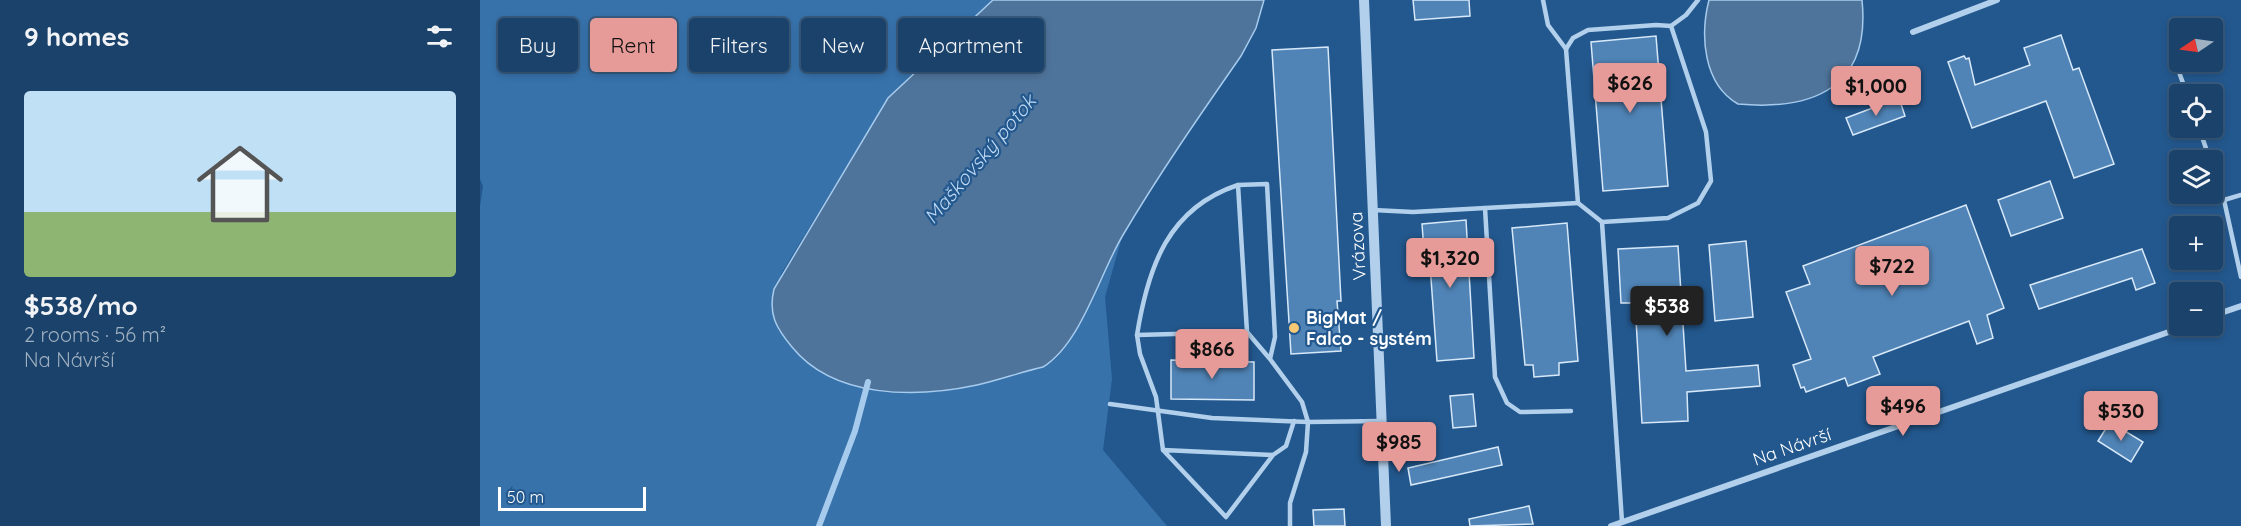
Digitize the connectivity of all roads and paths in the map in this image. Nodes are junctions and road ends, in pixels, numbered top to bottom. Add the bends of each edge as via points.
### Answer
1 (1364, 0) edge
2 (1543, 0) edge
3 (1698, 0) edge
4 (1997, 0) edge
5 (1671, 26) junction
6 (1913, 32) dead end
7 (1566, 50) junction
8 (1238, 185) junction
9 (2241, 195) edge
10 (2224, 200) joint
11 (1578, 202) junction
12 (1485, 208) junction
13 (1373, 210) junction
14 (1602, 222) junction
15 (2241, 277) edge
16 (2241, 306) edge
17 (2223, 312) edge
18 (1247, 332) junction
19 (2169, 332) edge
20 (1137, 335) junction
21 (1270, 359) junction
22 (1110, 404) dead end
23 (1571, 411) dead end
24 (1158, 412) junction
25 (1294, 421) junction
26 (1383, 421) junction
27 (1308, 422) junction
28 (1163, 450) junction
29 (1274, 454) junction
30 (1622, 522) junction
31 (1290, 526) edge
32 (1386, 526) edge
33 (1611, 526) edge

1 - 13 street, Vrázova
2 - 7 lane via 1548,25
3 - 5 lane
4 - 6 street
5 - 7 lane via 1588,30 1574,38
5 - 14 lane via 1706,132 1711,181 1698,203 1668,218
7 - 11 lane
8 - 18 lane
8 - 20 lane via 1202,200 1182,217 1164,245 1144,293
8 - 21 lane via 1266,184 1275,337
9 - 10 lane
10 - 15 lane
11 - 12 lane
11 - 14 lane
12 - 13 lane
12 - 23 lane via 1495,377 1507,403 1520,412
13 - 26 street, Vrázova
14 - 30 lane
16 - 17 street
18 - 20 lane
18 - 21 lane
19 - 30 street, Na Návrší
20 - 24 lane
21 - 27 lane via 1302,402
22 - 24 lane
24 - 25 lane
24 - 28 lane
25 - 27 lane
25 - 29 lane via 1286,446
26 - 27 lane
26 - 32 street, Vrázova
27 - 31 lane via 1306,452 1290,504
28 - 29 lane
28 - 29 lane via 1226,517
30 - 33 street, Na Návrší

